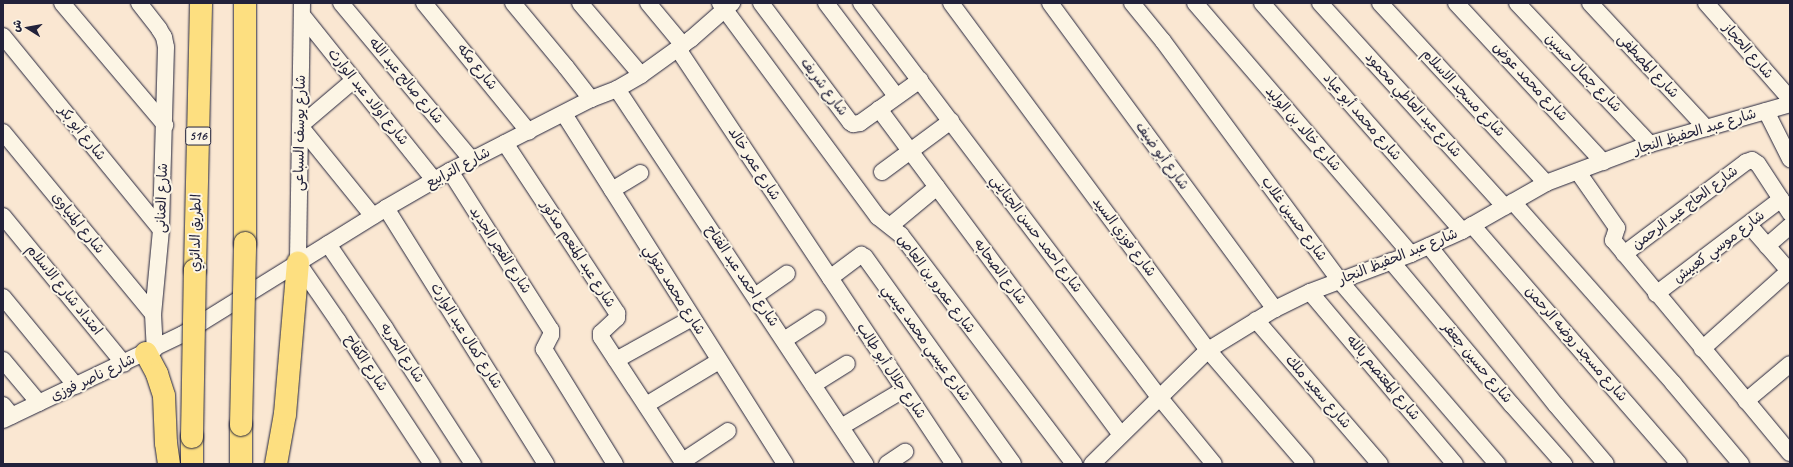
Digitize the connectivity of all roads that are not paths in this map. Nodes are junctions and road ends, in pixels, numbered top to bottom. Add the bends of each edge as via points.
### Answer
1 (62, 3) edge
2 (139, 3) edge
3 (201, 3) edge
4 (245, 3) edge
5 (341, 3) edge
6 (424, 3) edge
7 (513, 3) edge
8 (580, 3) edge
9 (648, 3) edge
10 (761, 3) edge
11 (826, 3) edge
12 (861, 3) edge
13 (951, 3) edge
14 (1050, 3) edge
15 (1132, 3) edge
16 (1195, 3) edge
17 (1262, 3) edge
18 (1320, 3) edge
19 (1380, 3) edge
20 (1456, 3) edge
21 (1517, 3) edge
22 (1590, 3) edge
23 (1706, 3) edge
24 (726, 5) edge
25 (302, 9) edge
26 (3, 36) edge
27 (680, 47) junction
28 (641, 75) junction
29 (354, 80) junction
30 (920, 80) junction
31 (617, 89) junction
32 (896, 96) junction
33 (591, 99) junction
34 (1790, 99) edge
35 (1790, 104) edge
36 (879, 109) junction
37 (1766, 111) junction
38 (564, 114) junction
39 (951, 121) junction
40 (165, 125) junction
41 (300, 126) junction
42 (1706, 128) junction
43 (3, 132) edge
44 (529, 132) junction
45 (505, 143) junction
46 (1650, 144) junction
47 (910, 151) junction
48 (471, 159) junction
49 (1790, 159) edge
50 (1603, 162) junction
51 (450, 171) junction
52 (882, 172) dead end
53 (1578, 172) junction
54 (640, 173) dead end
55 (434, 180) junction
56 (1546, 183) junction
57 (937, 187) junction
58 (612, 190) junction
59 (1781, 199) junction
60 (1509, 204) junction
61 (380, 212) junction
62 (1790, 213) edge
63 (3, 216) edge
64 (1749, 225) junction
65 (890, 226) junction
66 (1790, 226) edge
67 (1467, 228) junction
68 (161, 230) junction
69 (328, 244) junction
70 (1429, 246) junction
71 (1767, 246) junction
72 (1411, 254) junction
73 (1624, 254) junction
74 (1391, 261) junction
75 (298, 263) junction
76 (1790, 272) edge
77 (787, 274) dead end
78 (830, 278) junction
79 (1339, 280) junction
80 (1310, 292) junction
81 (1656, 294) junction
82 (755, 296) junction
83 (3, 297) edge
84 (1275, 309) junction
85 (153, 314) junction
86 (692, 318) junction
87 (818, 318) dead end
88 (1256, 320) junction
89 (183, 334) joint
90 (784, 340) junction
91 (1702, 349) junction
92 (1208, 350) junction
93 (150, 351) junction
94 (3, 360) edge
95 (616, 360) junction
96 (719, 361) junction
97 (124, 364) junction
98 (847, 364) dead end
99 (1790, 364) edge
100 (813, 385) junction
101 (76, 386) junction
102 (903, 390) junction
103 (1160, 398) junction
104 (1746, 401) junction
105 (39, 403) junction
106 (646, 405) junction
107 (6, 414) edge
108 (841, 428) junction
109 (728, 431) dead end
110 (1121, 435) junction
111 (905, 452) dead end
112 (1790, 453) edge
113 (280, 458) edge
114 (683, 463) edge
115 (1096, 463) edge
116 (169, 464) edge
117 (192, 464) edge
118 (241, 464) edge
119 (432, 464) edge
120 (473, 464) edge
121 (546, 464) edge
122 (614, 464) edge
123 (785, 464) edge
124 (865, 464) edge
125 (887, 464) edge
126 (954, 464) edge
127 (1013, 464) edge
128 (1074, 464) edge
129 (1214, 464) edge
130 (1306, 464) edge
131 (1380, 464) edge
132 (1456, 464) edge
133 (1497, 464) edge
134 (1564, 464) edge
135 (1606, 464) edge
136 (1680, 464) edge
137 (1741, 464) edge

1 - 40 street
2 - 40 street, شارع العنانى via 159,29 166,46
3 - 117 highway, الطريق الدائري / 516, bridge
4 - 118 highway, bridge via 245,243
5 - 48 street, شارع صالح عبد الله
6 - 44 street, شارع مكه
7 - 33 street
8 - 28 street
9 - 27 street, شارع عمر خالد
10 - 36 street, شارع شريف via 850,122 855,125 860,123
11 - 32 street
12 - 30 street, شارع احمد حسن الجنايني
13 - 92 street, شارع فوزي السيد
14 - 84 street, شارع أبو ضيف
15 - 79 street, شارع حسين غلاب via 1163,41
16 - 72 street, شارع خالد بن الوليد
17 - 67 street, شارع محمد أبو عياد
18 - 60 street, شارع عبد العاطي محمود
19 - 56 street, شارع مسجد الاسلام
20 - 50 street, شارع محمد عوض
21 - 46 street, شارع جمال حسين
22 - 42 street, شارع المصطفى
23 - 34 street, شارع الحجاز
24 - 27 street, شارع الترابيع
24 - 65 street, شارع عمرو بن العاص via 878,217
25 - 29 street, شارع اولاد عبد الوارث
25 - 41 street, شارع يوسف السباعى
26 - 68 street, شارع أبو بكر
27 - 28 street, شارع الترابيع
27 - 78 street, شارع عمر خالد
28 - 31 street, شارع الترابيع
29 - 41 street
29 - 55 street, شارع اولاد عبد الوارث
30 - 32 street, شارع شريف
30 - 39 street, شارع احمد حسن الجنايني
31 - 33 street, شارع الترابيع
31 - 82 street, شارع احمد عبد الفتاح
32 - 36 street, شارع شريف
33 - 38 street, شارع الترابيع
35 - 37 street, شارع عبد الحفيظ النجار
36 - 47 street, شارع الصحابه
37 - 42 street, شارع عبد الحفيظ النجار
37 - 49 street
38 - 44 street, شارع الترابيع
38 - 58 street, شارع محمد متولي
39 - 47 street
39 - 103 street, شارع احمد حسن الجنايني
40 - 68 street, شارع العنانى
41 - 61 street, شارع كمال عبد الوارث
41 - 75 street, شارع يوسف السباعى
42 - 46 street, شارع عبد الحفيظ النجار
43 - 85 street, شارع المنياوى
44 - 45 street, شارع الترابيع
45 - 48 street, شارع الترابيع
45 - 95 street, شارع عبد المنعم مدكور via 617,313 617,318 601,335
46 - 50 street, شارع عبد الحفيظ النجار
47 - 52 street
47 - 57 street, شارع الصحابه
48 - 51 street, شارع الترابيع
50 - 53 street, شارع عبد الحفيظ النجار
51 - 55 street, شارع الترابيع
51 - 122 street, شارع الفجر الجديد via 551,330 544,349
53 - 56 street, شارع عبد الحفيظ النجار
53 - 73 street via 1615,225 1617,231 1613,240
54 - 58 street
55 - 61 street, شارع الترابيع
56 - 60 street, شارع عبد الحفيظ النجار
57 - 65 street
57 - 110 street, شارع الصحابه
58 - 86 street, شارع محمد متولي
59 - 62 street
59 - 64 street, شارع موسي كعبيش
59 - 73 street, شارع الحاج عبد الرحمن via 1758,164 1752,160 1746,162
60 - 67 street, شارع عبد الحفيظ النجار
60 - 137 street, شارع عبد العاطي محمود via 1673,383
61 - 69 street, شارع الترابيع
61 - 121 street, شارع كمال عبد الوارث
63 - 97 street, امتداد شارع الاسلام
64 - 71 street
64 - 81 street, شارع موسي كعبيش
65 - 128 street, شارع عمرو بن العاص via 901,235
66 - 71 street
67 - 70 street, شارع عبد الحفيظ النجار
67 - 136 street, شارع مسجد روضه الرحمن
68 - 85 street, شارع العنانى
69 - 75 street, شارع الترابيع
69 - 120 street, شارع الحريه
70 - 72 street, شارع عبد الحفيظ النجار
70 - 135 street
71 - 76 street
72 - 74 street, شارع عبد الحفيظ النجار
73 - 81 street
74 - 79 street, شارع عبد الحفيظ النجار
74 - 134 street, شارع حسين جعفر
75 - 89 street, شارع الترابيع
75 - 113 highway
75 - 119 street, شارع الكفاح
76 - 91 street
77 - 82 street
78 - 102 street, شارع جلال أبو طالب
78 - 127 street, شارع عيسي محمد عيسي via 861,255 865,257
79 - 80 street, شارع عبد الحفيظ النجار
79 - 133 street, شارع حسين غلاب
80 - 84 street, شارع عبد الحفيظ النجار
80 - 132 street, شارع المعتصم بالله
81 - 91 street
82 - 90 street, شارع احمد عبد الفتاح
83 - 101 street
84 - 88 street, شارع عبد الحفيظ النجار
85 - 93 street, شارع العنانى
86 - 95 street
86 - 96 street, شارع محمد متولي
87 - 90 street
88 - 92 street, شارع عبد الحفيظ النجار
88 - 131 street, شارع سعيد ملك
89 - 93 street, شارع ناصر فوزى
90 - 100 street, شارع احمد عبد الفتاح
91 - 104 street
92 - 103 street, شارع عبد الحفيظ النجار
92 - 130 street, شارع فوزي السيد
93 - 97 street, شارع ناصر فوزى
93 - 116 highway via 164,396
94 - 105 street
95 - 106 street, شارع عبد المنعم مدكور
96 - 106 street
96 - 123 street, شارع محمد متولي
97 - 101 street, شارع ناصر فوزى
98 - 100 street
99 - 104 street
100 - 108 street, شارع احمد عبد الفتاح
101 - 105 street, شارع ناصر فوزى
102 - 108 street
102 - 126 street, شارع جلال أبو طالب
103 - 110 street, شارع عبد الحفيظ النجار
103 - 129 street, شارع احمد حسن الجنايني
104 - 112 street
105 - 107 street, شارع ناصر فوزى
106 - 114 street, شارع عبد المنعم مدكور
108 - 124 street, شارع احمد عبد الفتاح
109 - 114 street
110 - 115 street, شارع عبد الحفيظ النجار
111 - 125 street

